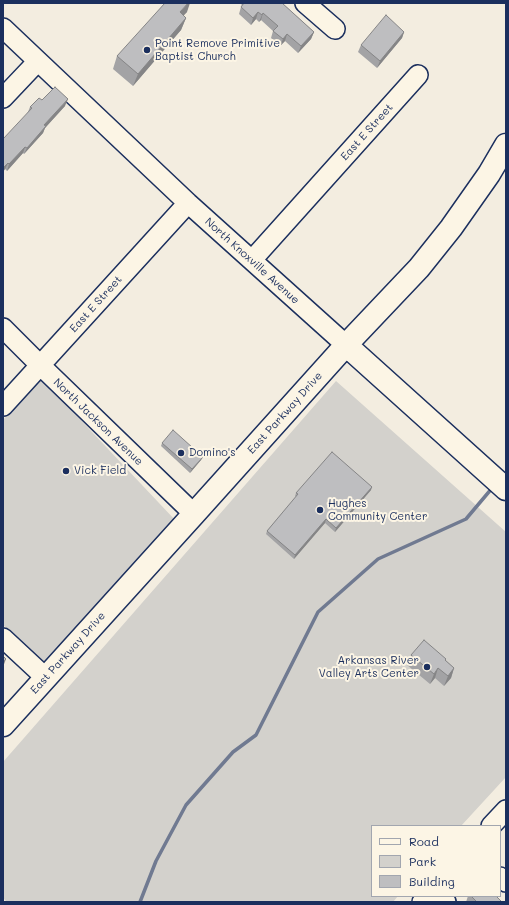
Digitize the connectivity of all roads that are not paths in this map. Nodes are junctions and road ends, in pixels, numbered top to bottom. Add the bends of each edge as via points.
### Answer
1 (305, 3) edge
2 (3, 28) edge
3 (335, 29) dead end
4 (38, 61) junction
5 (418, 75) dead end
6 (3, 98) edge
7 (506, 145) edge
8 (188, 203) junction
9 (252, 260) junction
10 (3, 328) edge
11 (346, 345) junction
12 (40, 366) junction
13 (3, 406) edge
14 (506, 490) edge
15 (194, 514) junction
16 (3, 638) edge
17 (46, 678) junction
18 (3, 725) edge
19 (506, 810) edge
20 (492, 825) edge

1 - 3 street
2 - 4 street, North Knoxville Avenue
4 - 6 street
4 - 8 street, North Knoxville Avenue
5 - 9 street, East E Street
7 - 11 main road, East Parkway Drive via 451,228 418,268
8 - 9 street, North Knoxville Avenue
8 - 12 street, East E Street
9 - 11 street, North Knoxville Avenue
10 - 12 street, North Jackson Avenue
11 - 14 main road, North Knoxville Avenue
11 - 15 main road, East Parkway Drive
12 - 13 street, East E Street
12 - 15 street, North Jackson Avenue
15 - 17 main road, East Parkway Drive
16 - 17 street
17 - 18 main road, East Parkway Drive
19 - 20 street

